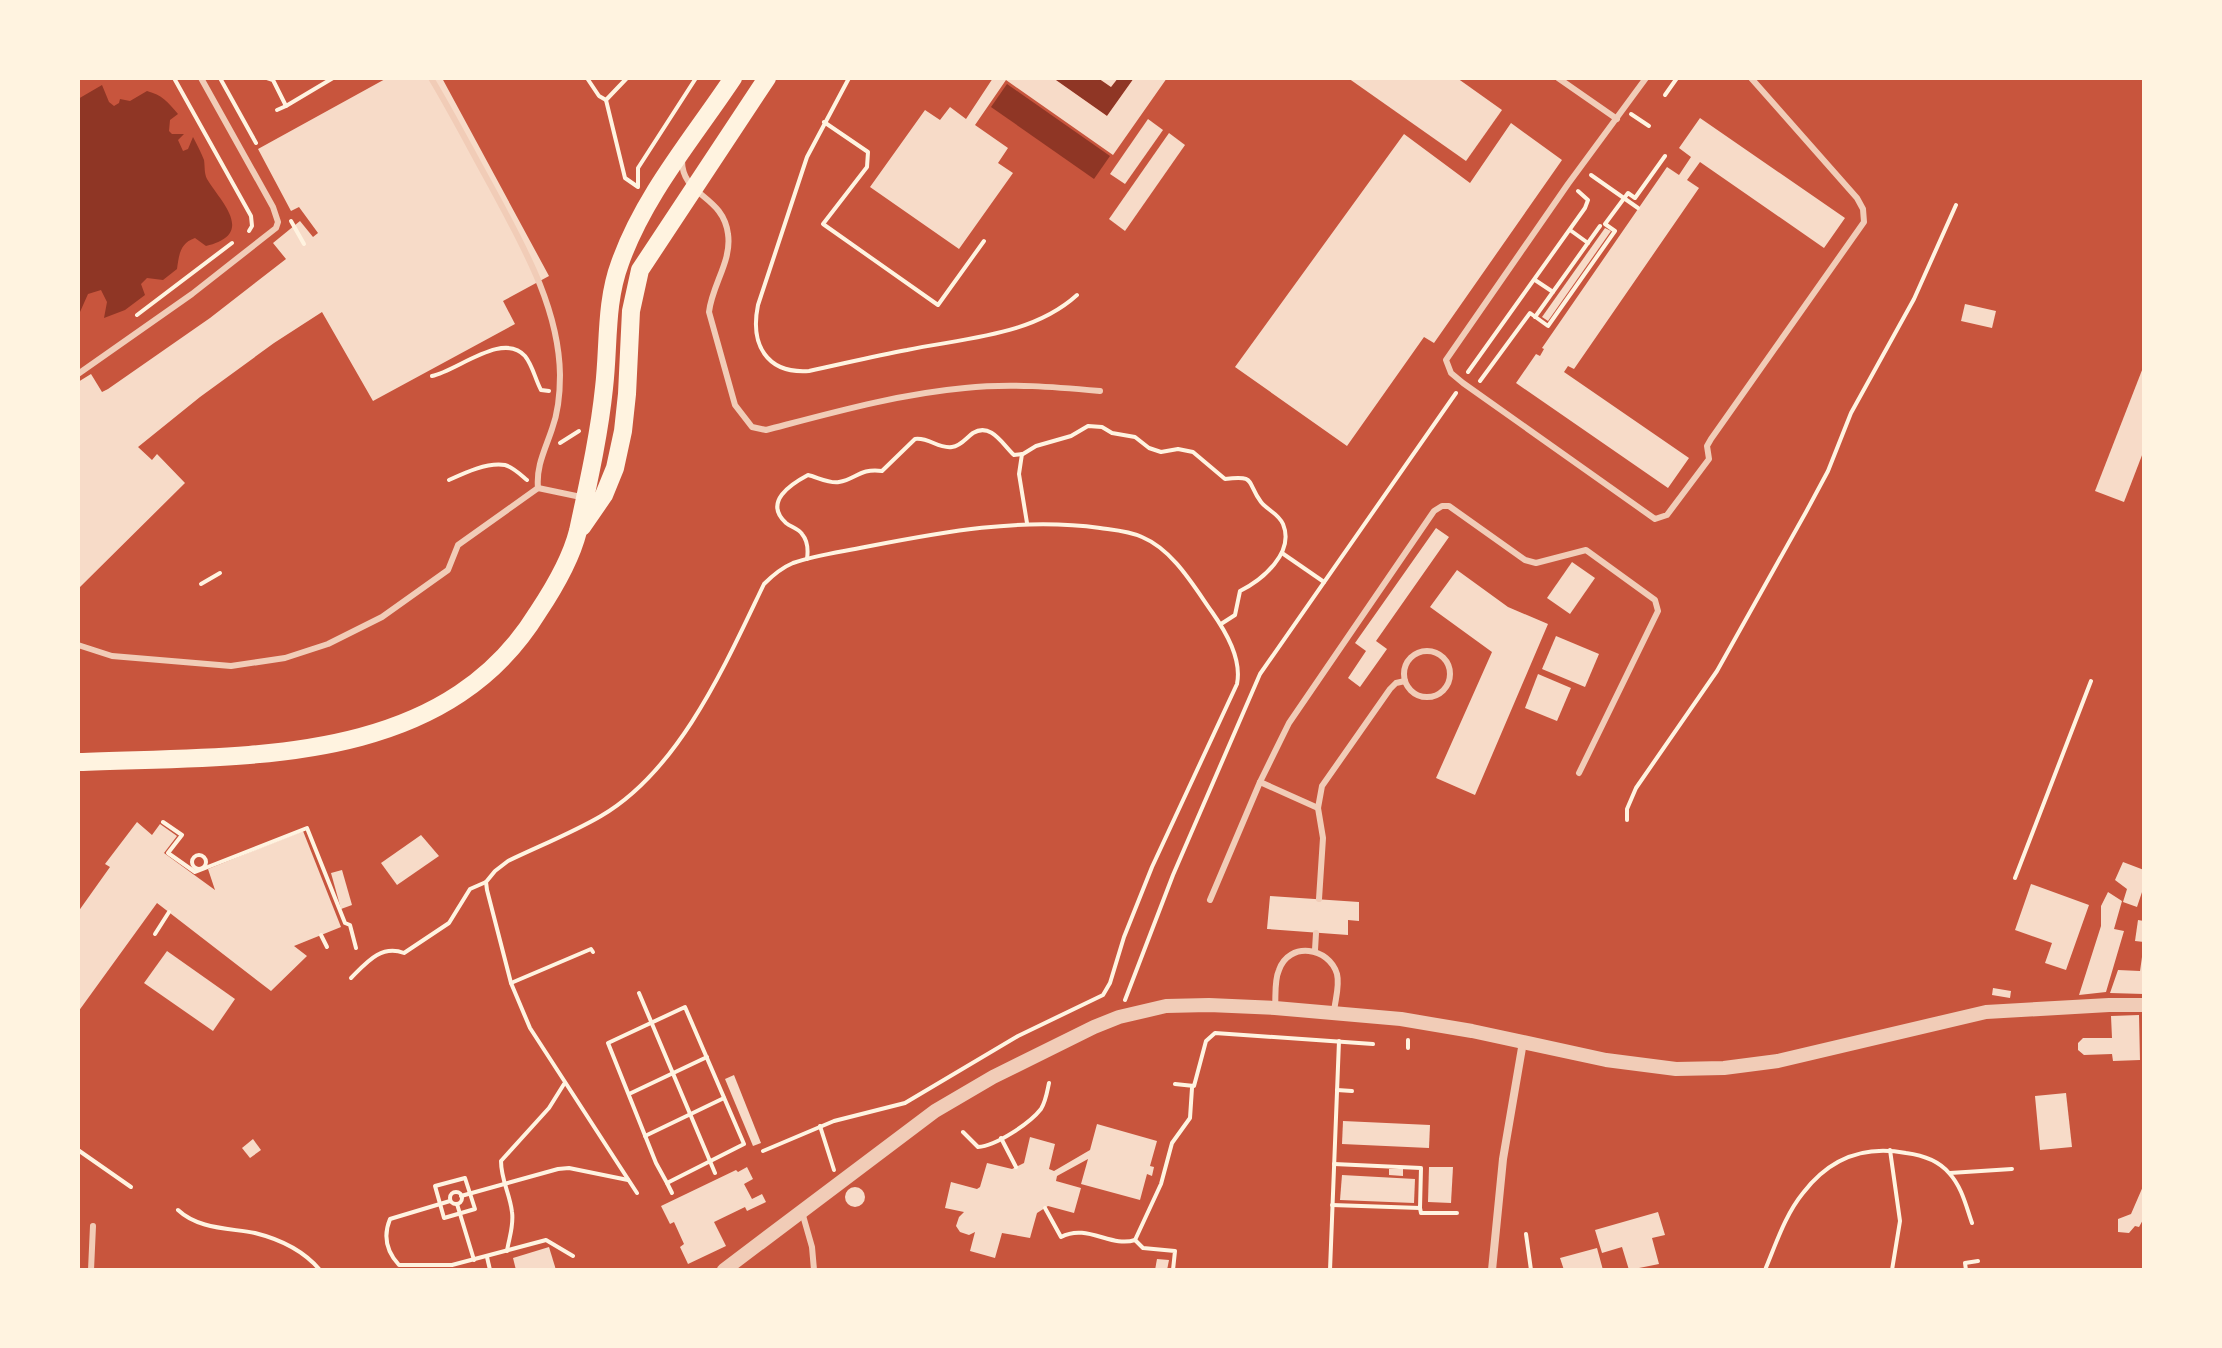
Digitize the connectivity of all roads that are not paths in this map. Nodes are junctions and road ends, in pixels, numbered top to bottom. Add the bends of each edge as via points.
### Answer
1 (201, 78) edge
2 (431, 78) edge
3 (733, 78) edge
4 (767, 78) edge
5 (1558, 78) edge
6 (1646, 78) edge
7 (1751, 78) edge
8 (1617, 119) junction
9 (682, 153) junction
10 (693, 188) junction
11 (78, 374) edge
12 (1100, 391) dead end
13 (538, 488) junction
14 (585, 497) junction
15 (577, 536) junction
16 (78, 645) edge
17 (1405, 681) junction
18 (78, 762) edge
19 (1579, 773) dead end
20 (1260, 782) junction
21 (1318, 808) junction
22 (1319, 899) dead end
23 (1210, 900) dead end
24 (1316, 933) dead end
25 (1315, 950) junction
26 (2144, 1005) edge
27 (1275, 1008) junction
28 (1334, 1012) junction
29 (1523, 1042) junction
30 (802, 1212) junction
31 (93, 1226) dead end
32 (91, 1270) edge
33 (724, 1270) edge
34 (814, 1270) edge
35 (1492, 1270) edge

1 - 11 lane via 273,207 276,228
2 - 13 lane via 539,283 559,356 559,392 536,471
3 - 9 main road
4 - 10 main road
5 - 8 lane
6 - 8 lane
7 - 8 lane via 1857,198 1864,222 1711,439 1709,459 1667,515 1655,519 1463,383 1446,360
9 - 10 lane via 685,178
9 - 14 main road via 646,206 619,263 602,412
10 - 12 lane via 721,211 729,237 709,312 735,405 752,427 766,430 963,388
10 - 15 main road via 640,270 615,468
13 - 14 lane
13 - 16 lane via 458,545 448,570 382,617 328,644 285,658 231,666 112,656
14 - 15 main road
15 - 18 main road via 544,603 499,663 424,714 357,738 293,751
17 - 17 lane via 1407,664 1424,651 1444,658 1450,671 1447,687 1435,696 1419,696
17 - 21 lane via 1390,689 1330,774
19 - 20 lane via 1658,605 1586,550 1536,563 1525,560 1442,506 1289,723
20 - 21 lane
20 - 23 lane
21 - 22 lane via 1323,838
24 - 25 lane
25 - 27 lane via 1294,954 1278,970
25 - 28 lane via 1328,958 1338,977
26 - 29 street via 1986,1012 1778,1061 1724,1068 1639,1066
27 - 28 street
27 - 30 street via 1166,1006 1119,1017 935,1111
28 - 29 street via 1433,1023
29 - 35 street via 1503,1159
30 - 33 street
30 - 34 lane
31 - 32 lane

